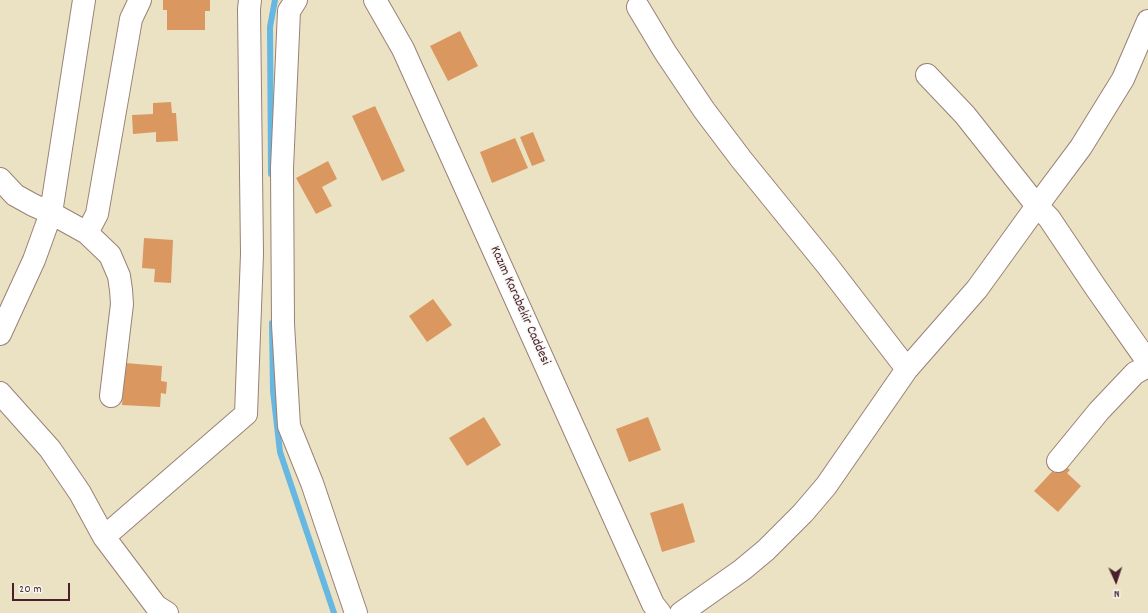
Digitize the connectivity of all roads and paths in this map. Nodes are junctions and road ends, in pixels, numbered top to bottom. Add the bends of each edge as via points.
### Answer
1 (84, 0) edge
2 (140, 0) edge
3 (250, 0) edge
4 (296, 0) edge
5 (375, 0) edge
6 (638, 7) dead end
7 (1146, 31) edge
8 (927, 74) dead end
9 (0, 179) edge
10 (1037, 206) junction
11 (52, 213) junction
12 (87, 233) junction
13 (0, 334) edge
14 (1148, 362) edge
15 (1148, 366) edge
16 (907, 369) junction
17 (0, 393) edge
18 (111, 396) dead end
19 (1058, 461) dead end
20 (104, 537) junction
21 (167, 613) edge
22 (356, 613) edge
23 (660, 613) edge
24 (681, 613) edge

1 - 11 street
2 - 12 street via 131,19 97,214
3 - 20 street via 252,254 246,414
4 - 22 street via 289,11 282,168 283,324 289,426 312,483
5 - 23 street, Kazım Karabekir Caddesi via 403,49 650,596
6 - 16 street via 704,110
7 - 10 street via 1123,79 1081,147
8 - 10 street via 965,115
9 - 11 street via 15,195
10 - 14 street via 1049,218
10 - 16 street via 977,289
11 - 12 street
11 - 13 street via 34,260
12 - 18 street via 110,255 119,276 122,304
15 - 19 street via 1135,373 1099,411
16 - 24 street via 826,486 803,514 748,565
17 - 20 street via 50,449 80,493
20 - 21 street via 156,606

